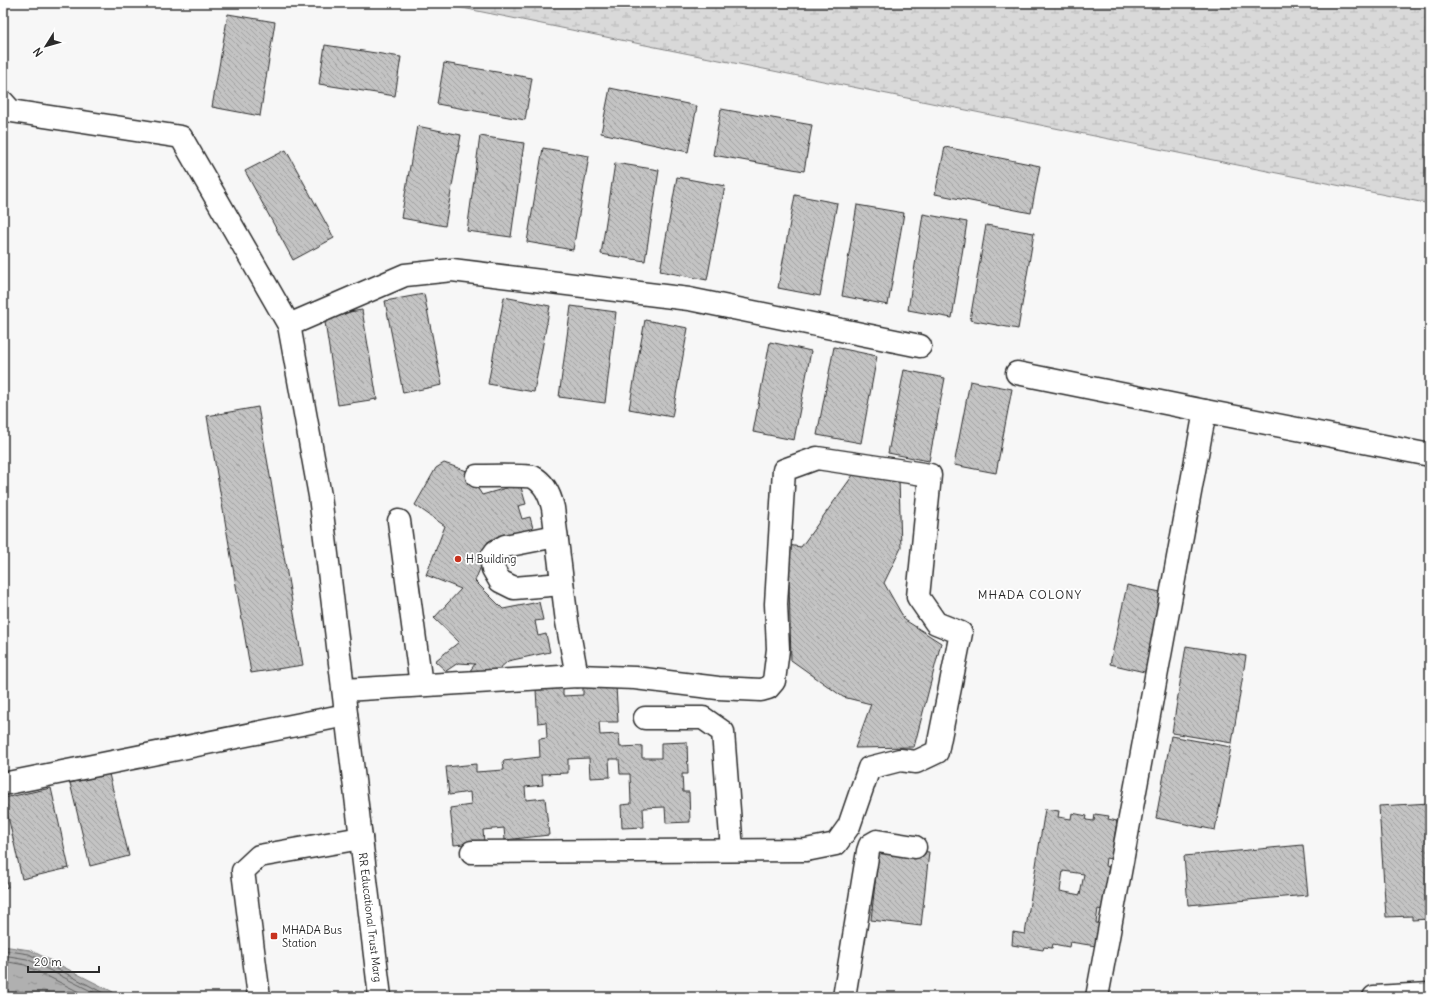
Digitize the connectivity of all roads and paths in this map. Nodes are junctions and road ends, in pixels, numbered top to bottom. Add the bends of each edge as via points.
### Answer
1 (3, 102) edge
2 (290, 325) junction
3 (920, 346) dead end
4 (1017, 373) dead end
5 (1205, 411) junction
6 (1430, 455) edge
7 (477, 476) dead end
8 (399, 521) dead end
9 (556, 536) junction
10 (562, 584) junction
11 (577, 676) junction
12 (421, 685) junction
13 (344, 690) junction
14 (346, 715) junction
15 (645, 718) dead end
16 (3, 784) edge
17 (361, 838) junction
18 (915, 847) dead end
19 (732, 850) junction
20 (472, 852) dead end
21 (1430, 994) edge
22 (259, 997) edge
23 (380, 997) edge
24 (844, 997) edge
25 (1098, 997) edge
26 (1374, 997) edge

1 - 2 street via 12,111 181,137
2 - 3 street via 405,276 452,270 689,299
2 - 13 street, RR Educational Trust Marg via 320,496
4 - 5 street
5 - 6 street
5 - 25 street
7 - 9 street via 532,477 544,486 550,495
8 - 12 street
9 - 10 street
9 - 10 street via 505,546 496,551 491,558 492,569 500,580 514,588
10 - 11 street
11 - 12 street
11 - 19 street via 635,678 718,688 768,688 774,682 778,649 776,604 784,470 817,458 930,475 918,597 936,623 961,633 937,752 916,762 900,760 869,768 849,826 836,844 806,850
12 - 13 street
13 - 14 street, RR Educational Trust Marg
14 - 16 street
14 - 17 street, RR Educational Trust Marg
15 - 19 street via 703,718 723,732
17 - 22 street via 259,856 243,871
17 - 23 street, RR Educational Trust Marg
18 - 24 street via 877,841 870,845
19 - 20 street
21 - 26 street

